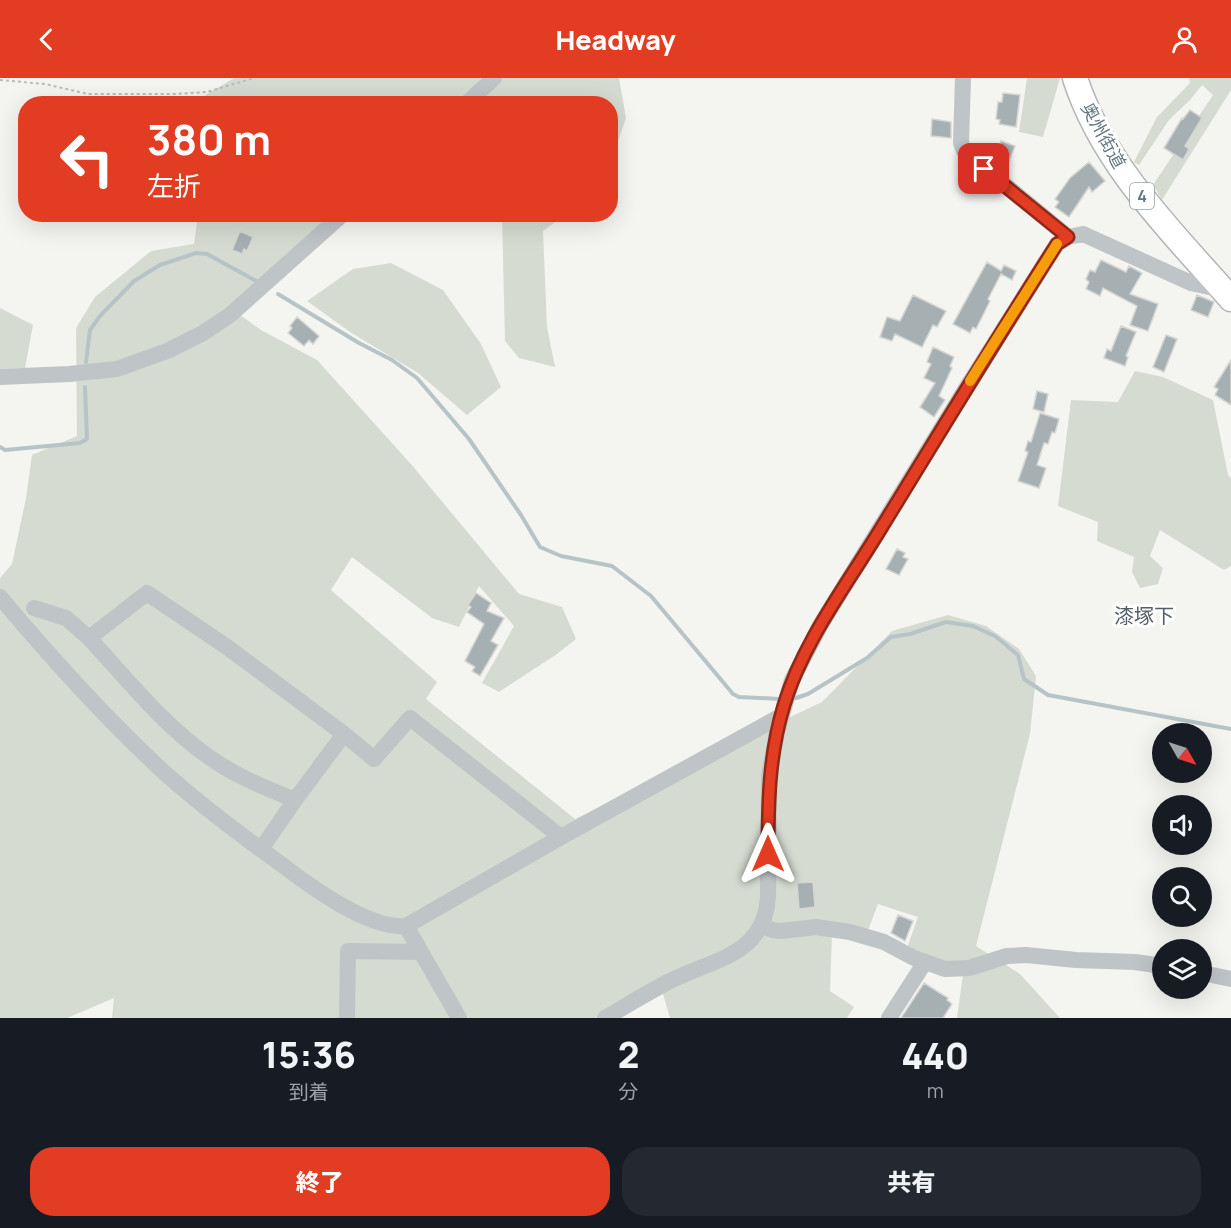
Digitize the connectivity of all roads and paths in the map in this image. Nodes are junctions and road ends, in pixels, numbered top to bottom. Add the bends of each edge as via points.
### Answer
1 (254, 78) edge
2 (494, 78) edge
3 (963, 78) edge
4 (1075, 78) edge
5 (0, 80) edge
6 (475, 96) edge
7 (334, 222) edge
8 (1068, 237) junction
9 (1227, 295) edge
10 (0, 377) edge
11 (0, 597) edge
12 (34, 608) dead end
13 (89, 638) junction
14 (781, 716) junction
15 (344, 734) junction
16 (295, 800) junction
17 (561, 837) junction
18 (261, 849) junction
19 (763, 926) junction
20 (406, 927) junction
21 (421, 952) junction
22 (925, 962) junction
23 (1152, 965) edge
24 (1212, 975) edge
25 (1231, 979) edge
26 (347, 1018) edge
27 (459, 1018) edge
28 (605, 1018) edge
29 (889, 1018) edge

1 - 5 path via 207,92 175,94 88,94 45,84
2 - 6 street
3 - 8 street via 964,151
4 - 9 highway, 奥州街道 / 4 via 1091,120 1112,155 1149,206
7 - 10 street via 230,315 167,351 117,369
8 - 9 street via 1083,234
8 - 14 street via 1057,244 821,624 792,680
11 - 18 street via 120,730 167,775
12 - 13 street via 66,618
13 - 15 street via 147,592
13 - 16 street via 169,724 208,757
14 - 17 street
14 - 19 street via 768,790 768,896
15 - 16 street
15 - 17 street via 374,759 410,718
16 - 18 street
17 - 20 street
18 - 20 street via 333,900 381,924
19 - 22 street via 782,931 816,927 850,932 884,942
19 - 28 street via 725,959 668,981
20 - 21 street
21 - 26 street via 348,951
21 - 27 street
22 - 23 street via 955,970 1026,955
22 - 29 street
24 - 25 street

